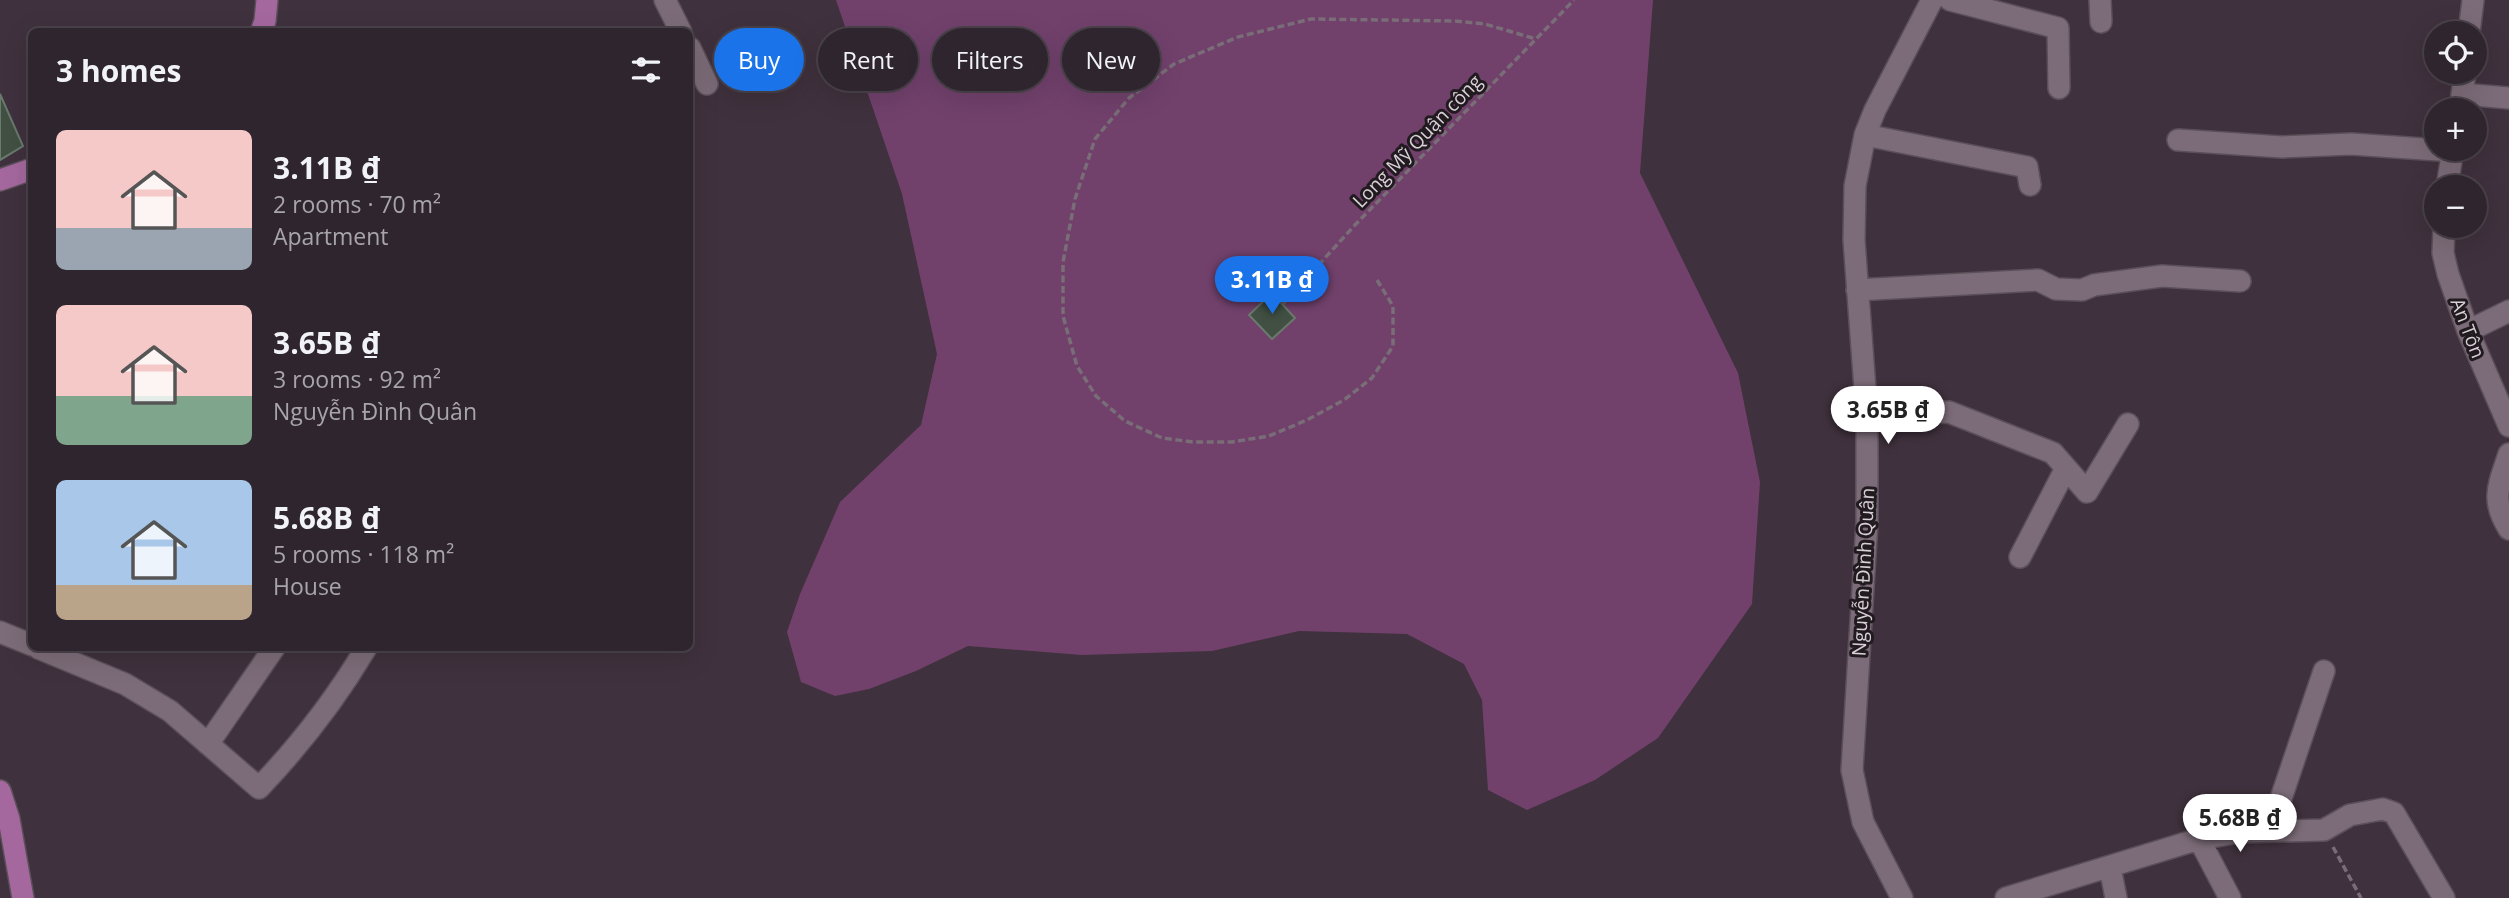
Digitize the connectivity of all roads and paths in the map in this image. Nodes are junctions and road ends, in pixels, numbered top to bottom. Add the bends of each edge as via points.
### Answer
1 (267, 0) edge
2 (665, 0) edge
3 (1574, 0) edge
4 (1933, 0) edge
5 (1950, 0) edge
6 (2100, 0) edge
7 (2473, 0) edge
8 (2470, 21) edge
9 (2101, 22) dead end
10 (262, 28) edge
11 (679, 28) edge
12 (1536, 39) junction
13 (693, 54) edge
14 (708, 84) dead end
15 (2059, 88) dead end
16 (2509, 98) edge
17 (2487, 100) edge
18 (1865, 135) junction
19 (2178, 141) dead end
20 (2424, 148) edge
21 (28, 170) edge
22 (0, 180) edge
23 (2030, 185) dead end
24 (2444, 238) edge
25 (1377, 280) dead end
26 (2240, 281) dead end
27 (1857, 290) junction
28 (1283, 304) dead end
29 (2509, 311) edge
30 (2468, 331) junction
31 (1867, 416) junction
32 (2128, 424) dead end
33 (2509, 426) edge
34 (2509, 454) edge
35 (2066, 468) junction
36 (2509, 529) edge
37 (2020, 557) dead end
38 (0, 632) edge
39 (28, 643) edge
40 (45, 651) edge
41 (272, 651) edge
42 (364, 651) edge
43 (2324, 671) dead end
44 (208, 744) junction
45 (0, 791) edge
46 (2324, 830) junction
47 (2270, 831) junction
48 (2199, 839) junction
49 (2110, 867) junction
50 (23, 898) edge
51 (1902, 898) edge
52 (2006, 898) edge
53 (2116, 898) edge
54 (2230, 898) edge
55 (2361, 898) edge
56 (2444, 898) edge

1 - 10 main road
2 - 11 street
3 - 12 path, Long Mỹ Quận công
4 - 18 street, Nguyễn Đình Quân
5 - 15 street via 2058,28
6 - 9 street
7 - 8 street
12 - 25 path via 1485,24 1455,21 1311,19 1238,37 1174,64 1129,98 1095,139 1075,199 1063,262 1063,316 1077,366 1096,396 1125,421 1162,438 1232,442 1269,436 1307,420 1372,378 1393,346 1393,306
12 - 28 path, Long Mỹ Quận công
13 - 14 street
16 - 17 street
18 - 23 street via 2027,167
18 - 27 street, Nguyễn Đình Quân via 1855,186
19 - 20 street
21 - 22 main road
24 - 30 street, An Tôn via 2444,253
26 - 27 street via 2162,276 2082,290 2056,289 2038,281
27 - 31 street, Nguyễn Đình Quân
29 - 30 street
30 - 33 street, An Tôn
31 - 35 street via 1949,412 2053,453
31 - 51 street, Nguyễn Đình Quân via 1867,522 1852,770 1863,822
32 - 35 street via 2087,492
34 - 36 street via 2496,494 2498,510
35 - 37 street
38 - 39 street
40 - 44 street via 125,684 170,710
41 - 44 street
42 - 44 street via 284,762 259,788
43 - 47 street
45 - 50 main road
46 - 47 street
46 - 55 path
46 - 56 street via 2359,812 2382,809 2394,813
47 - 48 street
48 - 49 street
48 - 54 street
49 - 52 street
49 - 53 street

